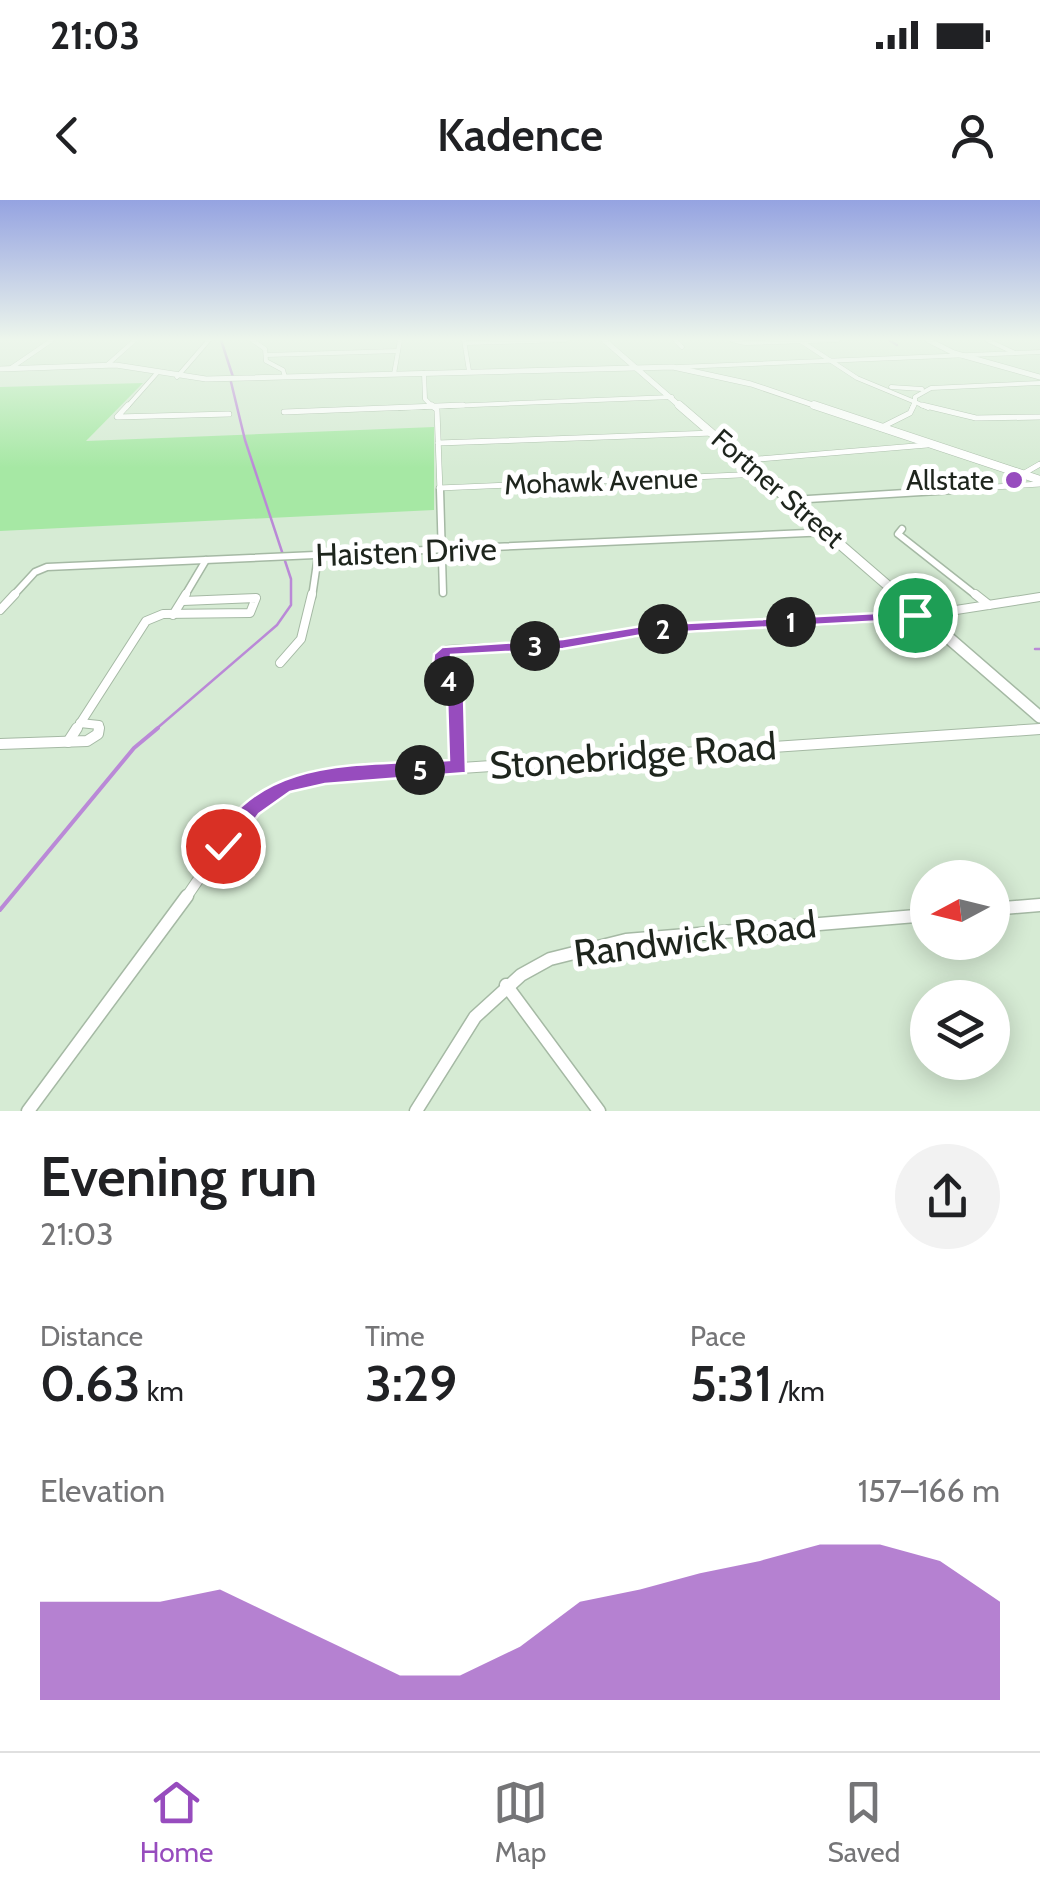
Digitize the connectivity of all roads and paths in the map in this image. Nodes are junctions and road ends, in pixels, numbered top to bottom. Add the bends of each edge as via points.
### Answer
1 (149, 383) edge
2 (424, 383) edge
3 (656, 383) edge
4 (739, 383) edge
5 (872, 383) edge
6 (1008, 383) edge
7 (877, 385) junction
8 (926, 389) junction
9 (672, 396) junction
10 (915, 402) junction
11 (434, 408) junction
12 (284, 412) dead end
13 (912, 412) junction
14 (939, 412) junction
15 (229, 414) dead end
16 (1040, 417) edge
17 (880, 428) junction
18 (715, 433) junction
19 (438, 443) junction
20 (927, 445) junction
21 (746, 460) junction
22 (1040, 464) edge
23 (762, 474) junction
24 (1021, 475) junction
25 (1040, 482) edge
26 (439, 488) junction
27 (792, 500) junction
28 (902, 529) dead end
29 (829, 532) junction
30 (441, 550) junction
31 (318, 556) junction
32 (206, 560) junction
33 (443, 594) dead end
34 (1040, 597) edge
35 (183, 601) junction
36 (989, 605) junction
37 (0, 610) edge
38 (924, 615) junction
39 (173, 616) junction
40 (280, 663) dead end
41 (1040, 717) edge
42 (80, 723) junction
43 (1040, 728) edge
44 (68, 742) junction
45 (0, 744) edge
46 (459, 767) junction
47 (1040, 905) edge
48 (1010, 908) edge
49 (910, 916) edge
50 (506, 985) junction
51 (28, 1111) edge
52 (416, 1111) edge
53 (599, 1111) edge

1 - 15 street via 117,418
2 - 11 street via 425,399
3 - 9 main road, Fortner Street
4 - 17 main road
5 - 7 street
6 - 8 street
7 - 8 street
7 - 10 street
8 - 10 street via 915,394
9 - 11 street
9 - 18 main road, Fortner Street
10 - 13 street
10 - 14 street
11 - 12 street
11 - 19 street
13 - 14 street
13 - 17 street
14 - 16 street via 987,420
17 - 20 main road
18 - 19 street
18 - 21 main road, Fortner Street
19 - 26 street
20 - 21 street
20 - 24 main road
21 - 23 main road, Fortner Street
22 - 24 street
23 - 26 street, Mohawk Avenue
23 - 27 main road, Fortner Street
24 - 25 main road
25 - 27 street
26 - 30 street
27 - 29 main road, Fortner Street
28 - 36 street via 898,534
29 - 30 street, Haisten Drive
29 - 38 main road, Fortner Street
30 - 31 street, Haisten Drive
30 - 33 street
31 - 32 street, Haisten Drive
31 - 40 street via 306,635
32 - 35 street
32 - 37 street, Haisten Drive via 44,568
34 - 36 street
35 - 39 street
35 - 39 street via 256,598 250,613
36 - 38 street
38 - 41 main road, Fortner Street
38 - 46 street via 648,630 563,644 447,650 441,665 455,697
39 - 42 street via 140,625
42 - 44 street
42 - 44 street via 99,725 98,734
43 - 46 street, Stonebridge Road
44 - 45 street
46 - 51 street, Stonebridge Road via 310,778 262,799
47 - 48 street
49 - 50 street, Randwick Road via 590,944 546,958
50 - 52 street, Randwick Road via 474,1015
50 - 53 street

